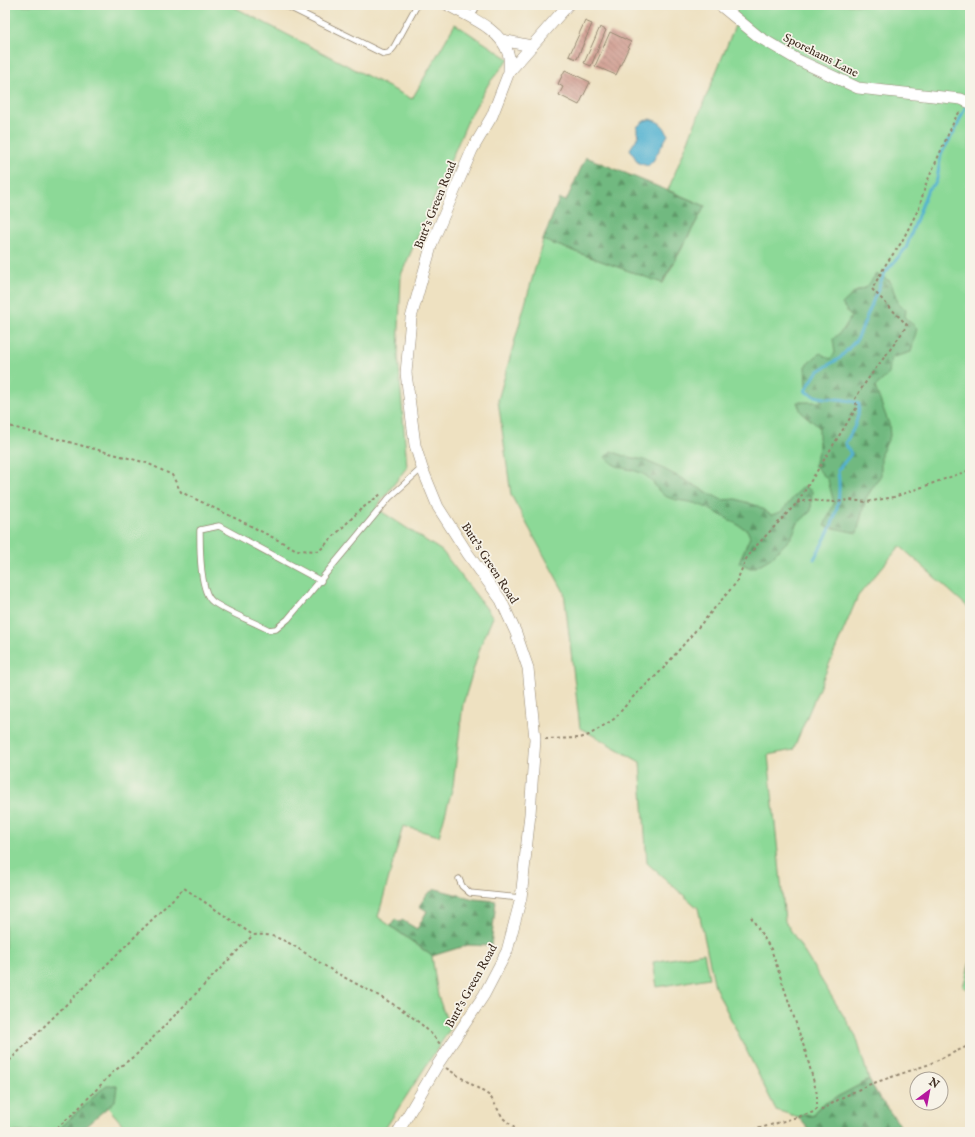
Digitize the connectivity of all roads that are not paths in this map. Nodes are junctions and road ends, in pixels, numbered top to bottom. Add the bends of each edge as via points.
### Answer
1 (285, 5) edge
2 (417, 5) edge
3 (448, 5) edge
4 (477, 5) edge
5 (568, 5) edge
6 (720, 5) edge
7 (472, 19) junction
8 (502, 40) junction
9 (531, 46) junction
10 (510, 72) junction
11 (969, 102) edge
12 (422, 468) junction
13 (321, 581) junction
14 (459, 879) dead end
15 (521, 898) junction
16 (398, 1132) edge

1 - 2 lane via 384,54 389,53 394,47
3 - 7 street
4 - 7 lane
5 - 9 street
6 - 11 street, Sporehams Lane via 759,37 798,60 858,88
7 - 8 street
8 - 9 street
8 - 10 street via 508,54
9 - 10 street
10 - 12 street, Butt's Green Road via 492,116 472,150 432,243 411,318 406,373 415,445
12 - 13 lane via 389,498
12 - 15 street, Butt's Green Road via 438,507 502,600 528,668 535,739
13 - 13 lane via 219,526 200,530 202,574 206,591 212,601 269,630 276,629 288,619
14 - 15 lane via 470,893
15 - 16 street, Butt's Green Road via 507,951 484,994 438,1064

